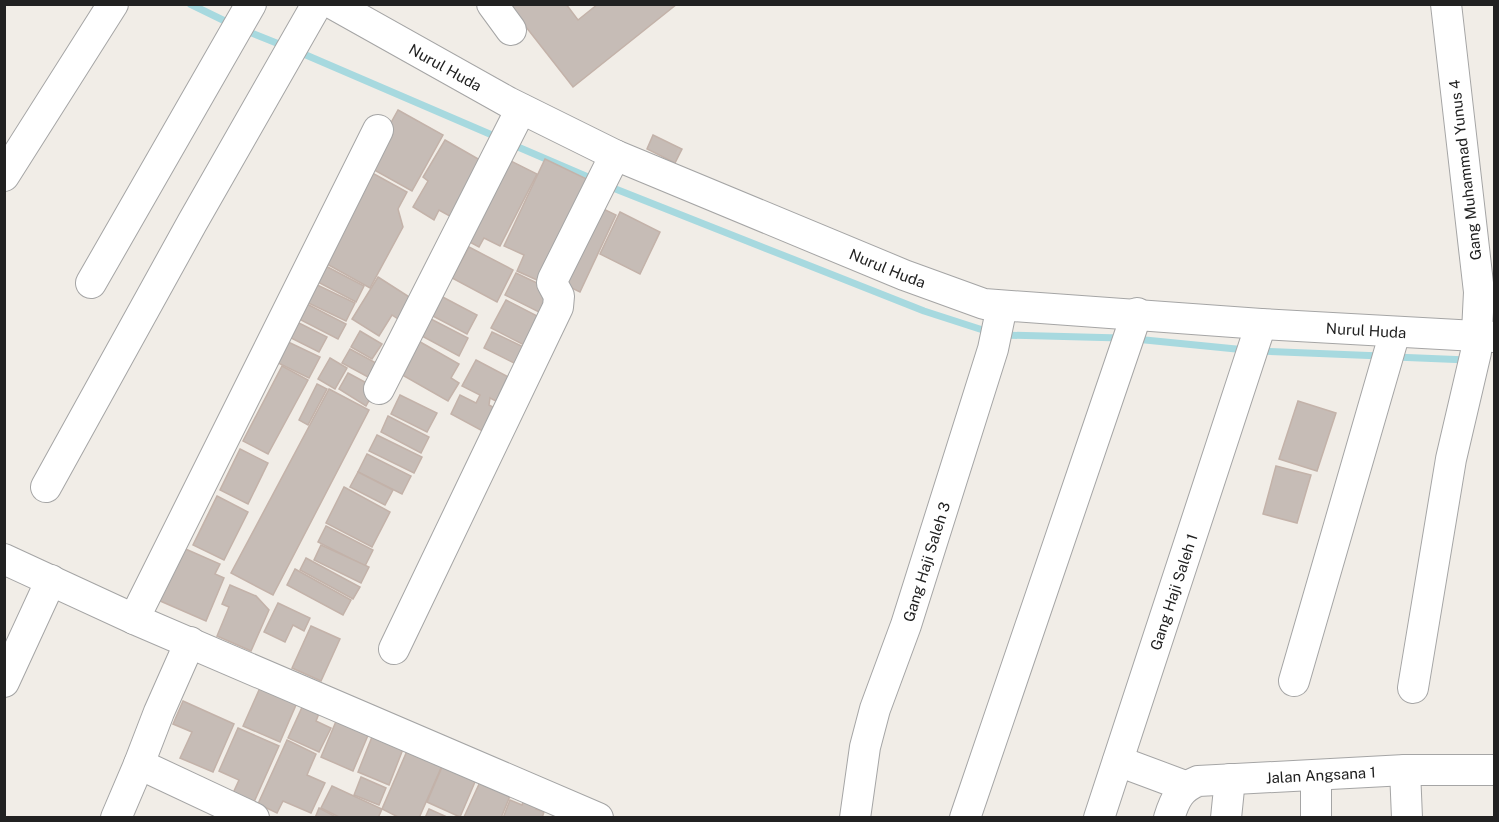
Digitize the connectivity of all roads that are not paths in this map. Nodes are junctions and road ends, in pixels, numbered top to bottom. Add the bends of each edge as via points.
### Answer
1 (113, 4) edge
2 (251, 4) edge
3 (333, 4) edge
4 (492, 4) edge
5 (1446, 4) edge
6 (310, 16) edge
7 (511, 30) dead end
8 (519, 113) junction
9 (378, 130) dead end
10 (612, 161) junction
11 (4, 176) edge
12 (91, 283) dead end
13 (998, 325) junction
14 (1132, 330) junction
15 (1393, 337) junction
16 (1255, 344) junction
17 (1479, 350) edge
18 (379, 388) dead end
19 (46, 487) dead end
20 (4, 559) edge
21 (51, 580) junction
22 (134, 619) junction
23 (190, 642) junction
24 (394, 649) dead end
25 (1294, 681) dead end
26 (4, 682) edge
27 (1413, 688) dead end
28 (1118, 761) junction
29 (139, 764) junction
30 (1494, 770) edge
31 (1405, 771) junction
32 (1316, 775) junction
33 (1230, 779) junction
34 (1185, 786) junction
35 (116, 818) edge
36 (254, 818) edge
37 (598, 818) edge
38 (855, 818) edge
39 (964, 818) edge
40 (1099, 818) edge
41 (1169, 818) edge
42 (1226, 818) edge
43 (1316, 818) edge
44 (1407, 818) edge

1 - 11 street
2 - 12 street
3 - 8 street, Nurul Huda
4 - 7 street
5 - 17 street, Gang Muhammad Yunus 4 via 1479,291
6 - 19 street
8 - 10 street, Nurul Huda
8 - 18 street
9 - 22 street
10 - 13 street, Nurul Huda via 984,304
10 - 24 street via 553,279 558,307
13 - 14 street, Nurul Huda
13 - 38 street, Gang Haji Saleh 3 via 906,625 875,709
14 - 16 street, Nurul Huda
14 - 39 street
15 - 16 street, Nurul Huda
15 - 17 street, Nurul Huda
15 - 25 street
16 - 28 street, Gang Haji Saleh 1
17 - 27 street, Gang Muhammad Yunus 4 via 1451,459
20 - 21 street
21 - 22 street
21 - 26 street
22 - 23 street
23 - 29 street
23 - 37 street
28 - 34 street
28 - 40 street, Gang Haji Saleh 1
29 - 35 street
29 - 36 street
30 - 31 street, Jalan Angsana 1
31 - 32 street, Jalan Angsana 1
31 - 44 street
32 - 33 street, Jalan Angsana 1
32 - 43 street
33 - 34 street, Jalan Angsana 1
33 - 42 street
34 - 41 street via 1175,799

